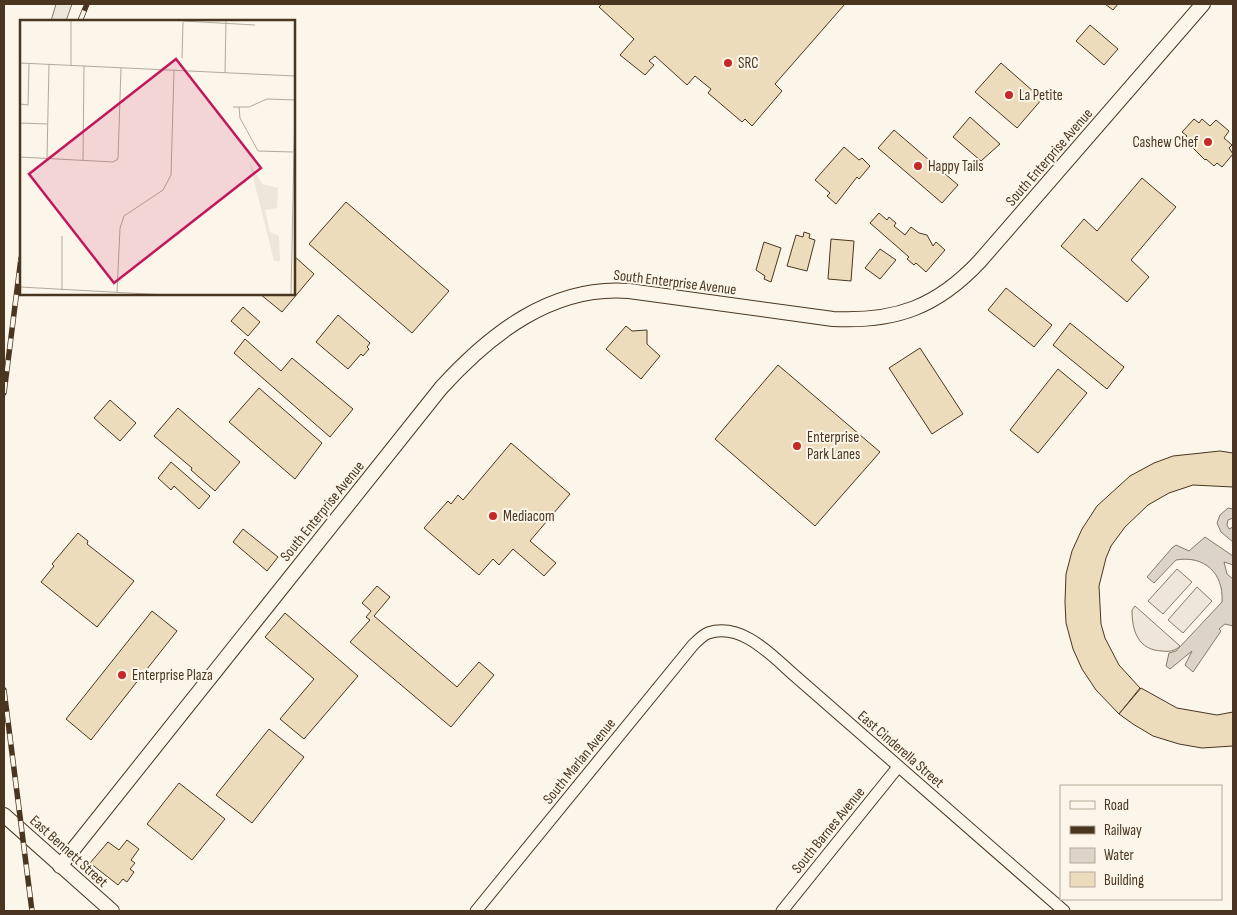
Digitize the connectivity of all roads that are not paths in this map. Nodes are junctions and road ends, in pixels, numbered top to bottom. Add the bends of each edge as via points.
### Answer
1 (1204, 4) edge
2 (708, 633) joint
3 (898, 768) junction
4 (4, 815) edge
5 (60, 866) junction
6 (112, 911) edge
7 (476, 911) edge
8 (782, 911) edge
9 (1064, 911) edge

1 - 5 street, South Enterprise Avenue via 980,261 958,282 910,312 865,319 833,319 602,290 547,304 500,333 441,388
2 - 3 street, East Cinderella Street via 729,632 748,637
2 - 7 street, South Marlan Avenue via 693,645
3 - 8 street, South Barnes Avenue
3 - 9 street, East Cinderella Street
4 - 5 street, East Bennett Street
5 - 6 street, East Bennett Street

